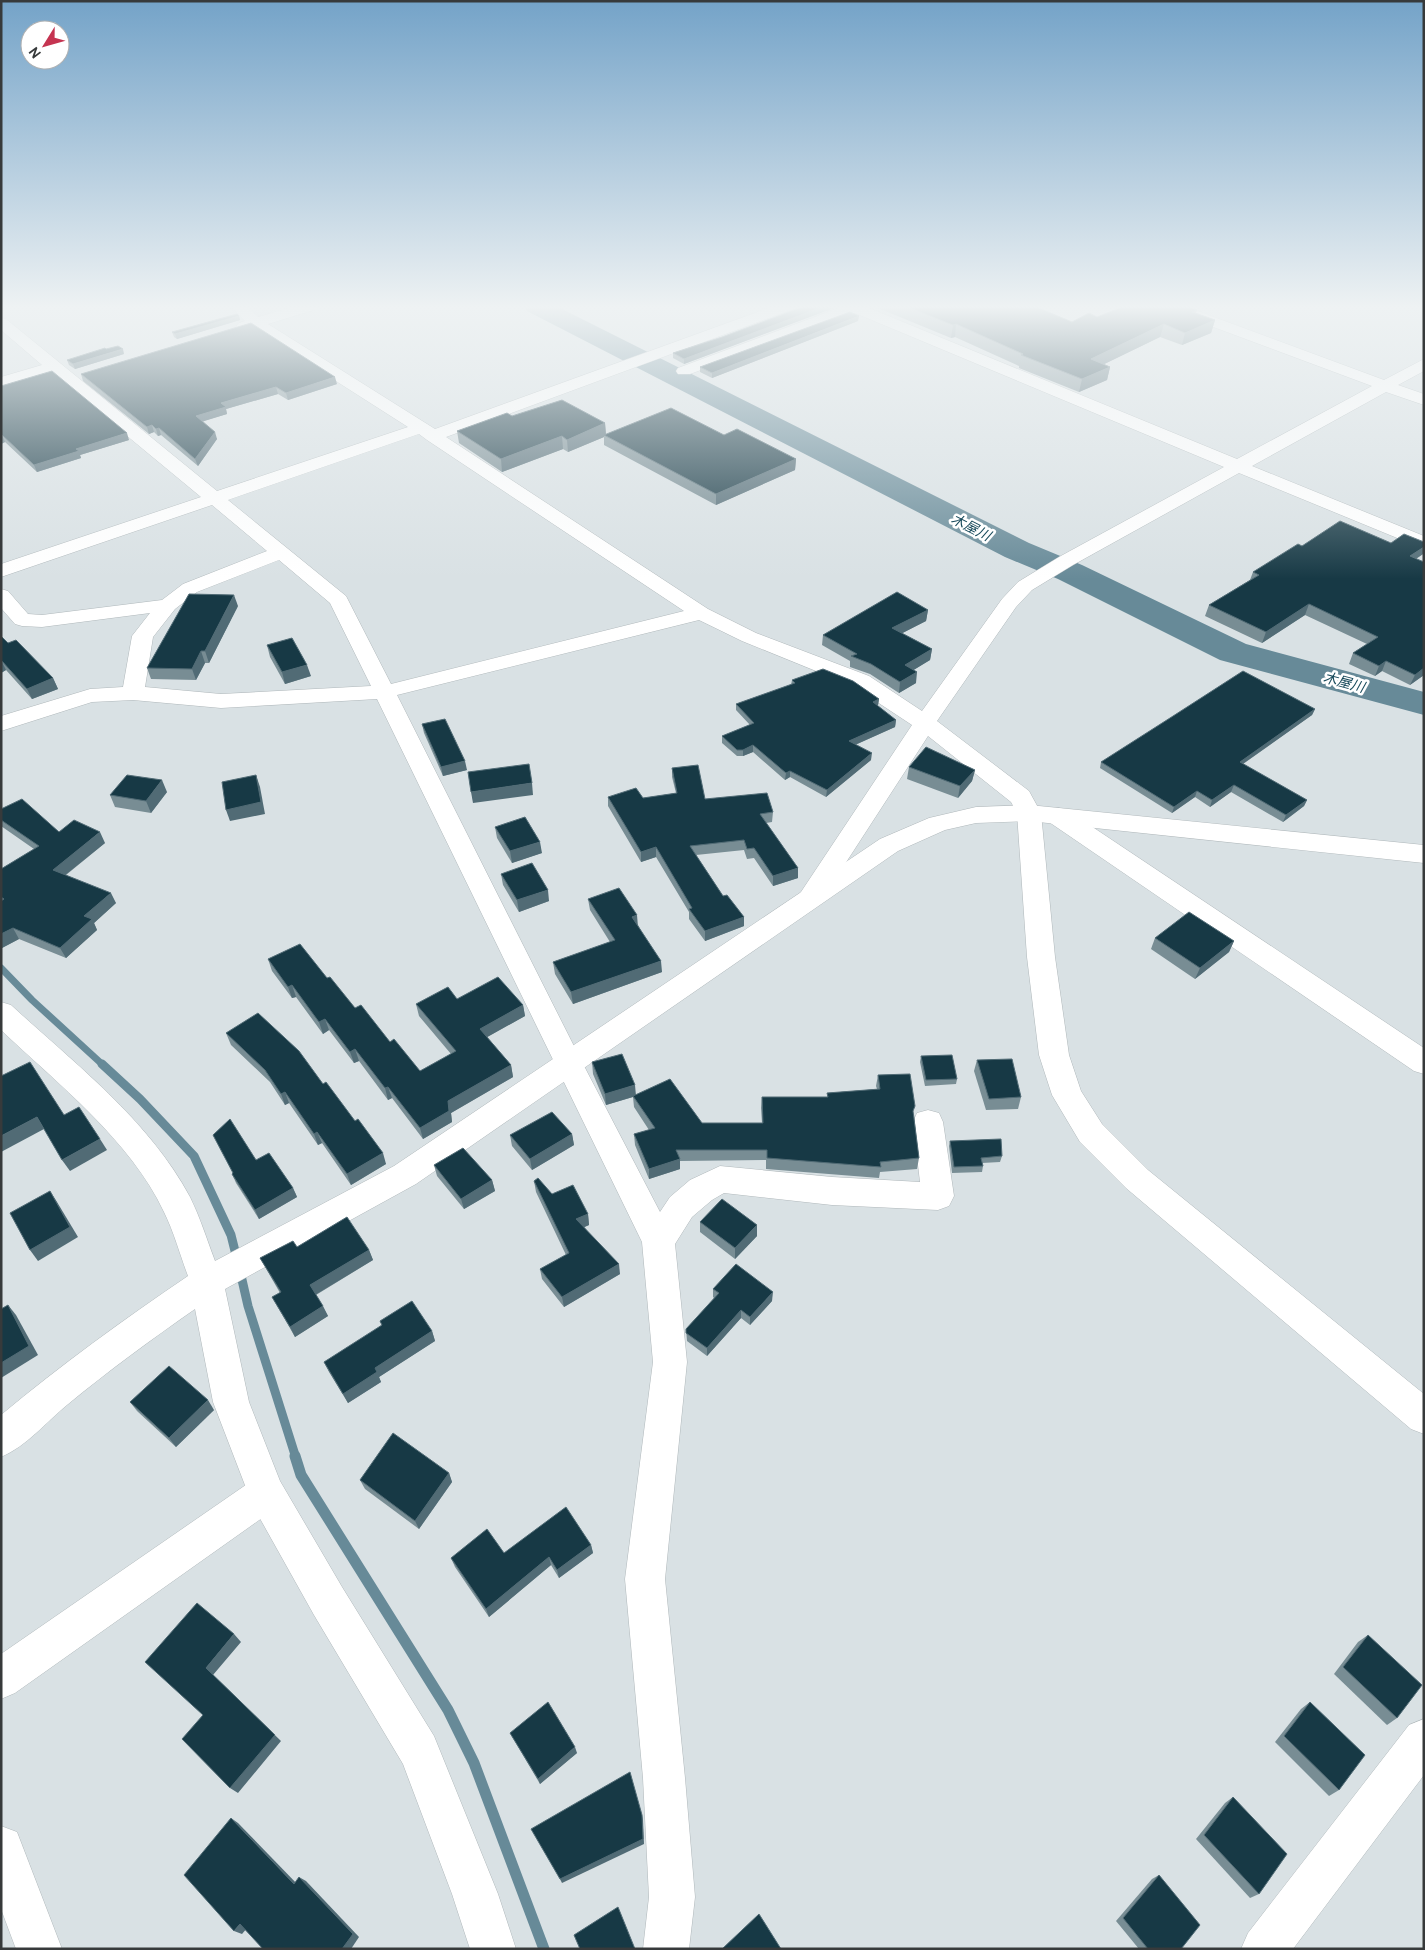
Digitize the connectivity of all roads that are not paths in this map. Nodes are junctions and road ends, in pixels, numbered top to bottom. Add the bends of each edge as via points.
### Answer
1 (91, 397) edge
2 (372, 397) edge
3 (531, 397) edge
4 (1072, 397) edge
5 (1364, 397) edge
6 (427, 432) junction
7 (1240, 466) junction
8 (216, 498) junction
9 (1424, 543) edge
10 (280, 553) junction
11 (1, 571) edge
12 (1, 595) edge
13 (168, 605) junction
14 (701, 613) junction
15 (384, 692) junction
16 (133, 693) junction
17 (925, 723) junction
18 (1, 724) edge
19 (1044, 815) junction
20 (1424, 854) edge
21 (810, 898) junction
22 (1, 1013) edge
23 (1424, 1063) edge
24 (568, 1064) junction
25 (928, 1122) dead end
26 (658, 1241) junction
27 (206, 1282) junction
28 (1424, 1417) edge
29 (1, 1439) edge
30 (266, 1493) junction
31 (1, 1679) edge
32 (1424, 1740) edge
33 (1, 1848) edge
34 (39, 1949) edge
35 (493, 1949) edge
36 (666, 1949) edge
37 (1264, 1949) edge

1 - 8 street
2 - 6 street
3 - 6 street
4 - 7 street
5 - 7 street
6 - 8 street
6 - 14 street
7 - 9 street
7 - 17 street via 1025,586 1009,603
8 - 10 street
8 - 11 street
10 - 13 street via 190,588
10 - 15 street via 339,600
12 - 13 street via 22,620 42,621
13 - 16 street via 143,636
14 - 15 street
14 - 17 street via 749,637 861,681
15 - 16 street via 221,701
15 - 24 street
16 - 18 street via 90,696
17 - 19 street
17 - 21 street
19 - 20 street
19 - 21 street via 976,815 938,824 889,845
19 - 23 street
19 - 28 street via 1041,957 1054,1055 1068,1095 1091,1133 1136,1179
21 - 24 street
22 - 27 street via 105,1110 153,1166 178,1206
24 - 26 street
24 - 27 street via 405,1175
25 - 26 street via 938,1196 832,1191 720,1179 681,1207
26 - 36 street via 670,1362 645,1579 672,1896
27 - 29 street via 54,1393
27 - 30 street via 231,1402
30 - 31 street
30 - 35 street via 419,1751
32 - 37 street
33 - 34 street

